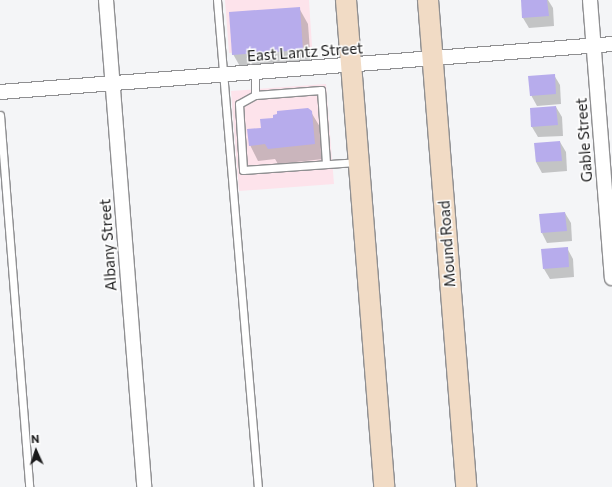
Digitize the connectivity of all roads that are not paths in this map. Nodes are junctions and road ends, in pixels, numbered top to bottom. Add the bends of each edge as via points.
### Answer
1 (106, 0) edge
2 (217, 0) edge
3 (346, 0) edge
4 (428, 0) edge
5 (590, 0) edge
6 (612, 44) edge
7 (594, 46) junction
8 (432, 59) junction
9 (351, 65) junction
10 (255, 72) junction
11 (223, 75) junction
12 (112, 83) junction
13 (0, 92) edge
14 (255, 95) junction
15 (0, 115) edge
16 (359, 161) junction
17 (326, 164) junction
18 (612, 278) edge
19 (29, 487) edge
20 (144, 487) edge
21 (258, 487) edge
22 (384, 487) edge
23 (466, 487) edge

1 - 12 street, Albany Street
2 - 11 lane
3 - 9 main road
4 - 8 main road, Mound Road
5 - 7 street, Gable Street
6 - 7 street, East Lantz Street
7 - 8 street, East Lantz Street
7 - 18 street, Gable Street
8 - 9 street, East Lantz Street
8 - 23 main road, Mound Road
9 - 10 street, East Lantz Street
9 - 16 main road
10 - 11 street, East Lantz Street
10 - 14 lane
11 - 12 street, East Lantz Street
11 - 21 lane
12 - 13 street, East Lantz Street
12 - 20 street, Albany Street
14 - 17 lane via 321,90
14 - 17 lane via 239,104 243,170
15 - 19 lane
16 - 17 lane
16 - 22 main road

